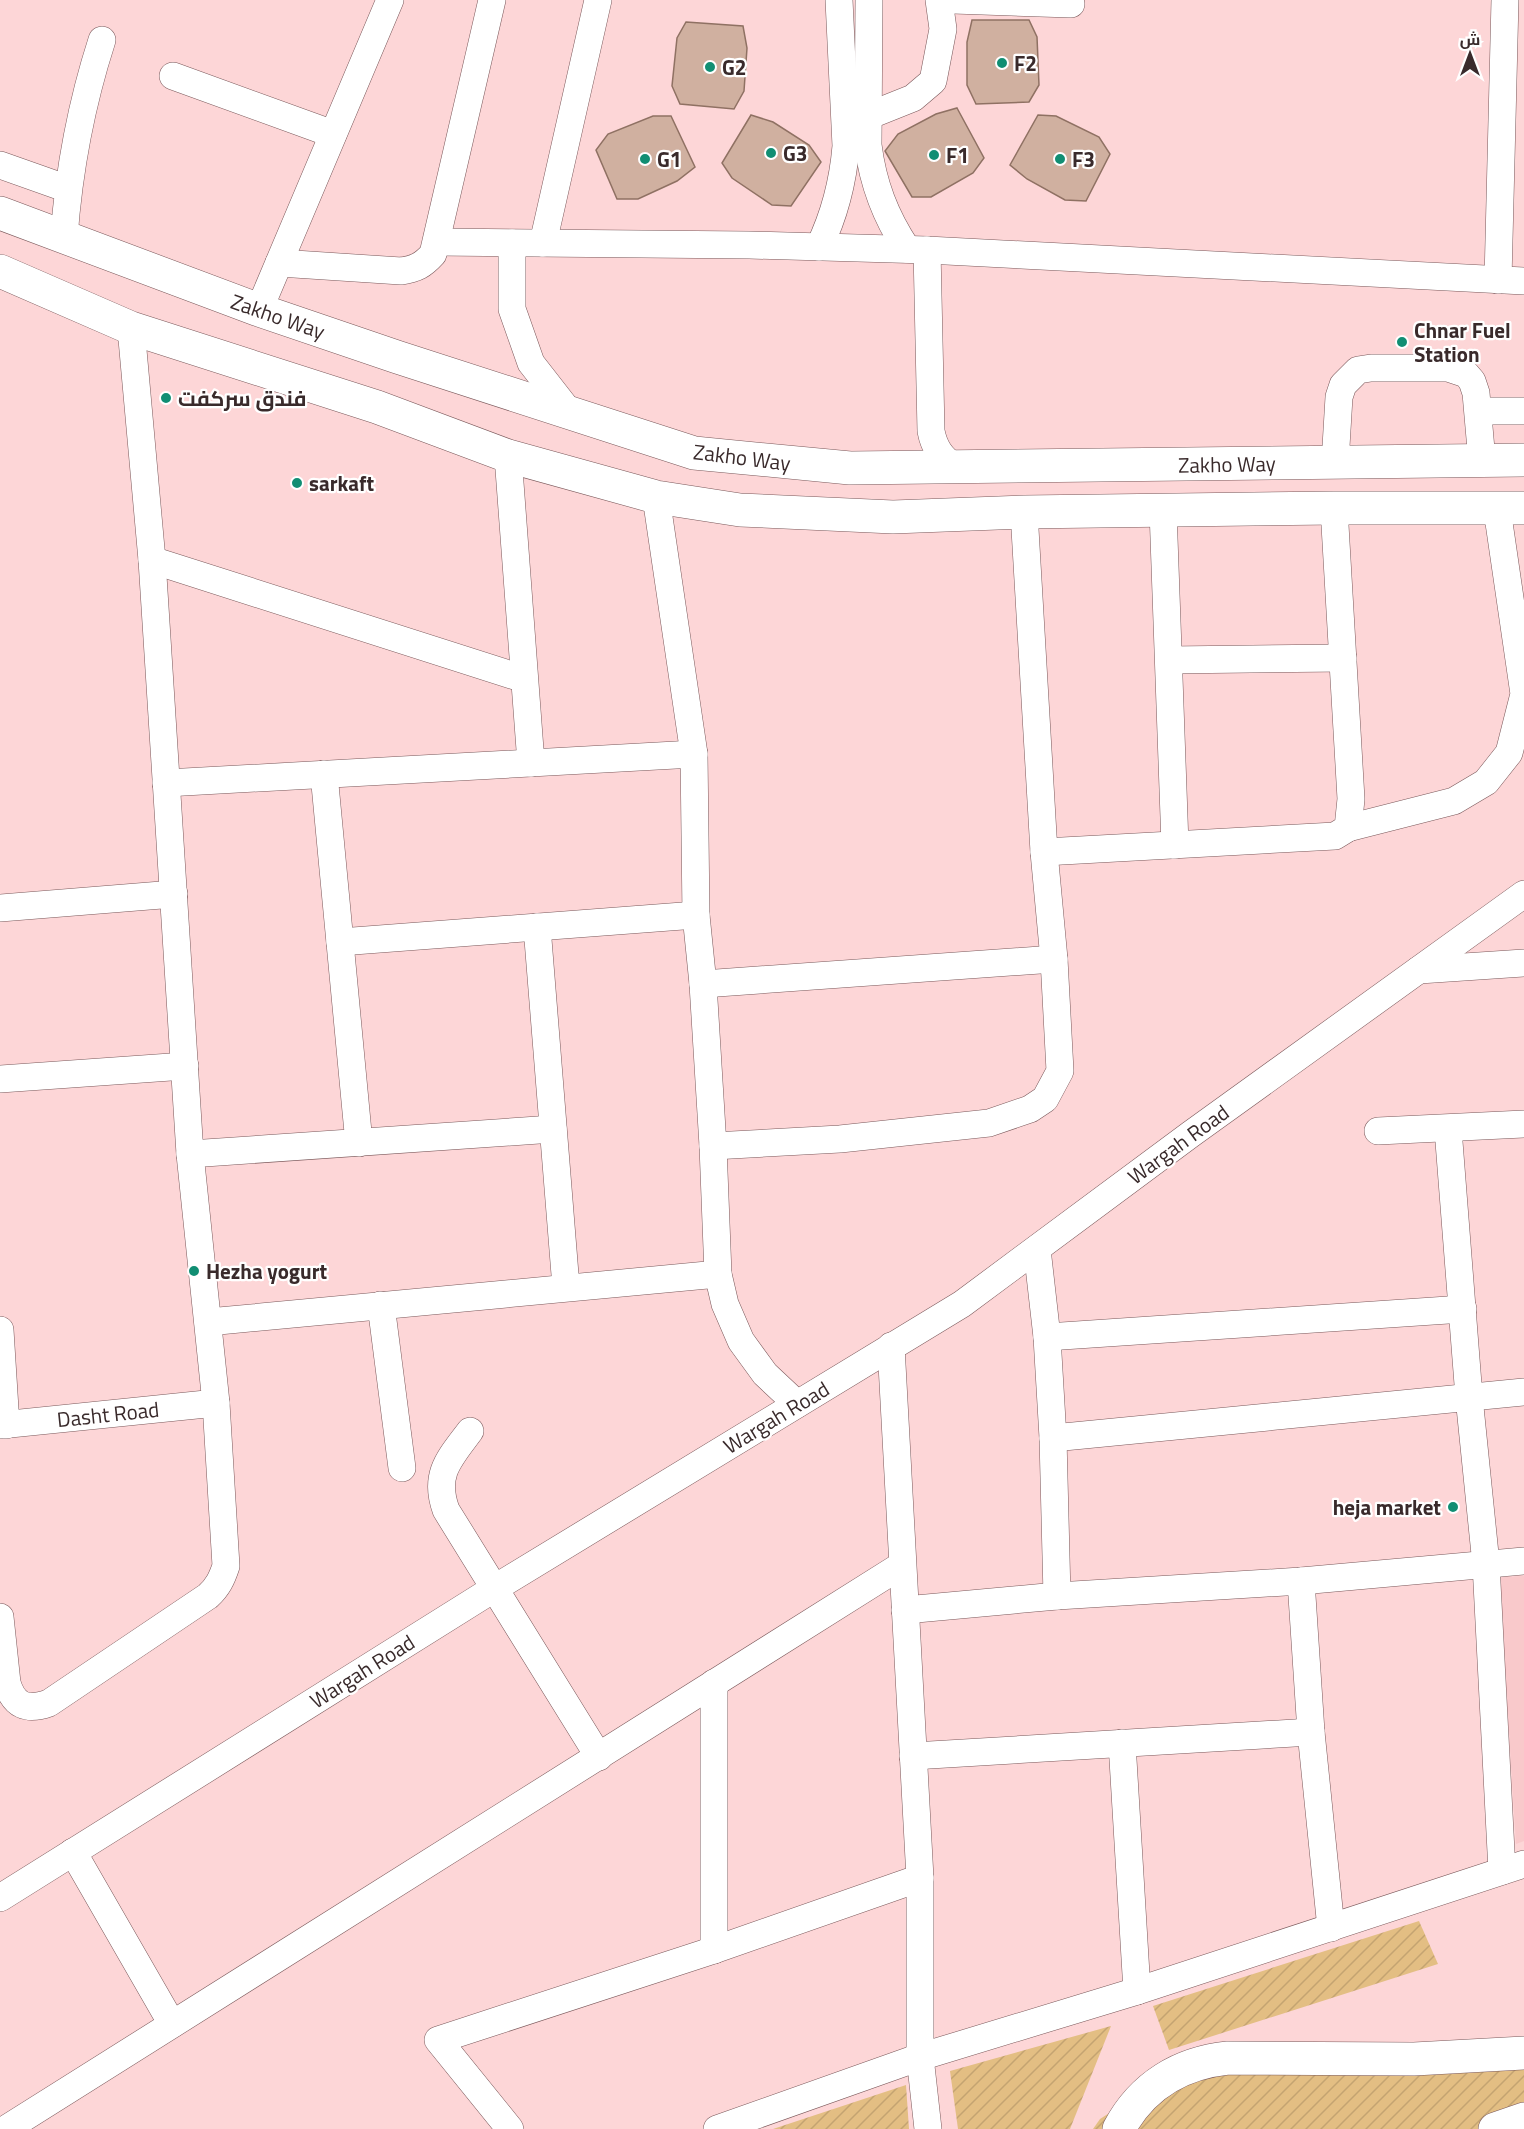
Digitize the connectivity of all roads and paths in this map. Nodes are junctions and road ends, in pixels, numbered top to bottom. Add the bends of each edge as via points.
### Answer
1 (390, 0) edge
2 (492, 0) edge
3 (598, 0) edge
4 (839, 0) edge
5 (869, 0) edge
6 (939, 0) edge
7 (953, 0) edge
8 (1505, 0) edge
9 (1071, 4) dead end
10 (102, 40) dead end
11 (173, 76) dead end
12 (868, 116) junction
13 (333, 134) junction
14 (0, 165) edge
15 (68, 189) junction
16 (0, 213) edge
17 (64, 237) junction
18 (436, 242) junction
19 (512, 243) junction
20 (543, 243) junction
21 (819, 247) junction
22 (917, 250) junction
23 (279, 263) junction
24 (0, 272) edge
25 (1511, 280) edge
26 (259, 310) junction
27 (131, 328) junction
28 (1479, 411) junction
29 (1524, 411) edge
30 (570, 413) junction
31 (931, 431) junction
32 (508, 456) junction
33 (1524, 460) edge
34 (1394, 461) junction
35 (1476, 461) junction
36 (1335, 463) junction
37 (955, 467) junction
38 (904, 468) junction
39 (656, 497) junction
40 (1334, 508) junction
41 (1396, 508) junction
42 (1498, 508) edge
43 (1163, 510) junction
44 (1024, 512) junction
45 (152, 560) junction
46 (1343, 658) junction
47 (1168, 660) junction
48 (524, 679) junction
49 (694, 754) junction
50 (531, 763) junction
51 (324, 774) junction
52 (166, 783) junction
53 (1348, 828) junction
54 (1175, 845) junction
55 (1044, 852) junction
56 (174, 894) junction
57 (1524, 894) edge
58 (0, 908) edge
59 (696, 915) junction
60 (537, 927) junction
61 (340, 942) junction
62 (1054, 959) junction
63 (1524, 963) edge
64 (1419, 970) junction
65 (703, 984) junction
66 (185, 1066) junction
67 (0, 1079) edge
68 (1524, 1124) edge
69 (553, 1129) junction
70 (1448, 1129) junction
71 (1378, 1131) dead end
72 (359, 1143) junction
73 (713, 1146) junction
74 (190, 1154) junction
75 (1037, 1249) junction
76 (718, 1274) junction
77 (566, 1287) junction
78 (381, 1305) junction
79 (1462, 1309) junction
80 (208, 1322) junction
81 (0, 1330) edge
82 (1047, 1337) junction
83 (891, 1346) junction
84 (1524, 1392) edge
85 (1470, 1397) junction
86 (216, 1403) junction
87 (797, 1404) junction
88 (3, 1425) edge
89 (470, 1431) dead end
90 (1053, 1437) junction
91 (402, 1468) dead end
92 (1524, 1561) edge
93 (1486, 1564) junction
94 (902, 1565) junction
95 (1301, 1581) junction
96 (495, 1588) junction
97 (1057, 1596) junction
98 (904, 1610) junction
99 (0, 1617) edge
100 (714, 1683) junction
101 (1311, 1732) junction
102 (1122, 1743) junction
103 (913, 1756) junction
104 (599, 1757) junction
105 (73, 1852) junction
106 (1513, 1868) edge
107 (920, 1878) junction
108 (0, 1898) edge
109 (1331, 1928) junction
110 (714, 1950) junction
111 (1137, 1991) junction
112 (172, 2024) junction
113 (1524, 2053) edge
114 (920, 2057) junction
115 (1524, 2119) edge
116 (6, 2129) edge
117 (510, 2129) edge
118 (717, 2129) edge
119 (928, 2129) edge
120 (1119, 2129) edge
121 (1495, 2129) edge

1 - 13 street
2 - 18 street
3 - 20 street
4 - 21 street via 846,146 836,208
5 - 12 street
6 - 12 street via 943,29 933,81 913,98
7 - 9 street
8 - 25 street
10 - 15 street via 81,114
11 - 13 street
12 - 22 street via 874,182 888,217
13 - 23 street
14 - 15 street
15 - 17 street
16 - 17 highway, Zakho Way
17 - 26 highway, Zakho Way
18 - 19 street
18 - 23 street via 433,254 407,271
19 - 20 street
19 - 30 street via 512,309 531,363
20 - 21 street
21 - 22 street
22 - 25 street
22 - 31 street
23 - 26 street
24 - 27 highway
26 - 30 highway, Zakho Way
27 - 32 highway via 377,407
27 - 45 street
28 - 29 street
28 - 35 street
28 - 36 street via 1472,381 1457,370 1358,370 1343,385 1339,397
30 - 38 highway, Zakho Way via 694,453 850,468
31 - 37 street via 941,455
31 - 38 street via 924,448
32 - 39 highway
32 - 48 street
33 - 35 highway, Zakho Way
34 - 35 highway, Zakho Way
34 - 36 highway, Zakho Way
34 - 41 highway via 1410,470 1414,479 1411,497
35 - 42 highway via 1463,465 1457,472 1454,480 1458,497 1464,504
36 - 37 highway, Zakho Way
37 - 38 highway, Zakho Way
39 - 44 highway via 740,510 870,516
39 - 49 street
40 - 41 highway
40 - 43 highway
40 - 46 street
41 - 42 highway
42 - 53 street via 1524,694 1509,753 1486,783 1454,801
43 - 44 highway
43 - 47 street
44 - 55 street
45 - 48 street
45 - 52 street
46 - 47 street
46 - 53 street via 1351,799
47 - 54 street
48 - 50 street
49 - 50 street
49 - 59 street
50 - 51 street
51 - 52 street
51 - 61 street
52 - 56 street
53 - 54 street via 1335,836
54 - 55 street
55 - 62 street
56 - 58 street
56 - 66 street
57 - 64 street, Wargah Road
59 - 60 street
59 - 65 street
60 - 61 street
60 - 69 street
61 - 72 street
62 - 65 street
62 - 73 street via 1060,1071 1045,1099 1030,1109 989,1123 840,1139
63 - 64 street
64 - 75 street, Wargah Road
65 - 73 street
66 - 67 street
66 - 74 street
68 - 70 street
69 - 72 street
69 - 77 street
70 - 71 street
70 - 79 street
72 - 74 street
73 - 76 street
74 - 80 street
75 - 82 street
75 - 83 street, Wargah Road via 962,1304
76 - 77 street
76 - 87 street via 725,1304 741,1341 765,1374
77 - 78 street
78 - 80 street
78 - 91 street
79 - 82 street
79 - 85 street
80 - 86 street
81 - 88 street
82 - 90 street
83 - 87 street, Wargah Road
83 - 94 street
84 - 85 street
85 - 90 street
85 - 93 street
86 - 88 street, Dasht Road
86 - 99 street via 226,1554 217,1588 39,1707 27,1707 10,1694
87 - 96 street, Wargah Road
89 - 96 street via 446,1464 440,1487 446,1510
90 - 97 street
92 - 93 street
93 - 95 street
93 - 106 street
94 - 98 street
94 - 100 street
95 - 97 street
95 - 101 street
96 - 104 street
96 - 105 street, Wargah Road
97 - 98 street
98 - 103 street
100 - 104 street
100 - 110 street
101 - 102 street
101 - 109 street
102 - 103 street
102 - 111 street
103 - 107 street
104 - 112 street
105 - 108 street, Wargah Road
105 - 112 street
106 - 109 street
107 - 110 street
107 - 114 street
109 - 111 street
110 - 117 street via 438,2040
111 - 114 street
112 - 116 street
113 - 120 highway via 1414,2059 1209,2060 1159,2082 1134,2105
114 - 118 street
114 - 119 street
115 - 121 highway

